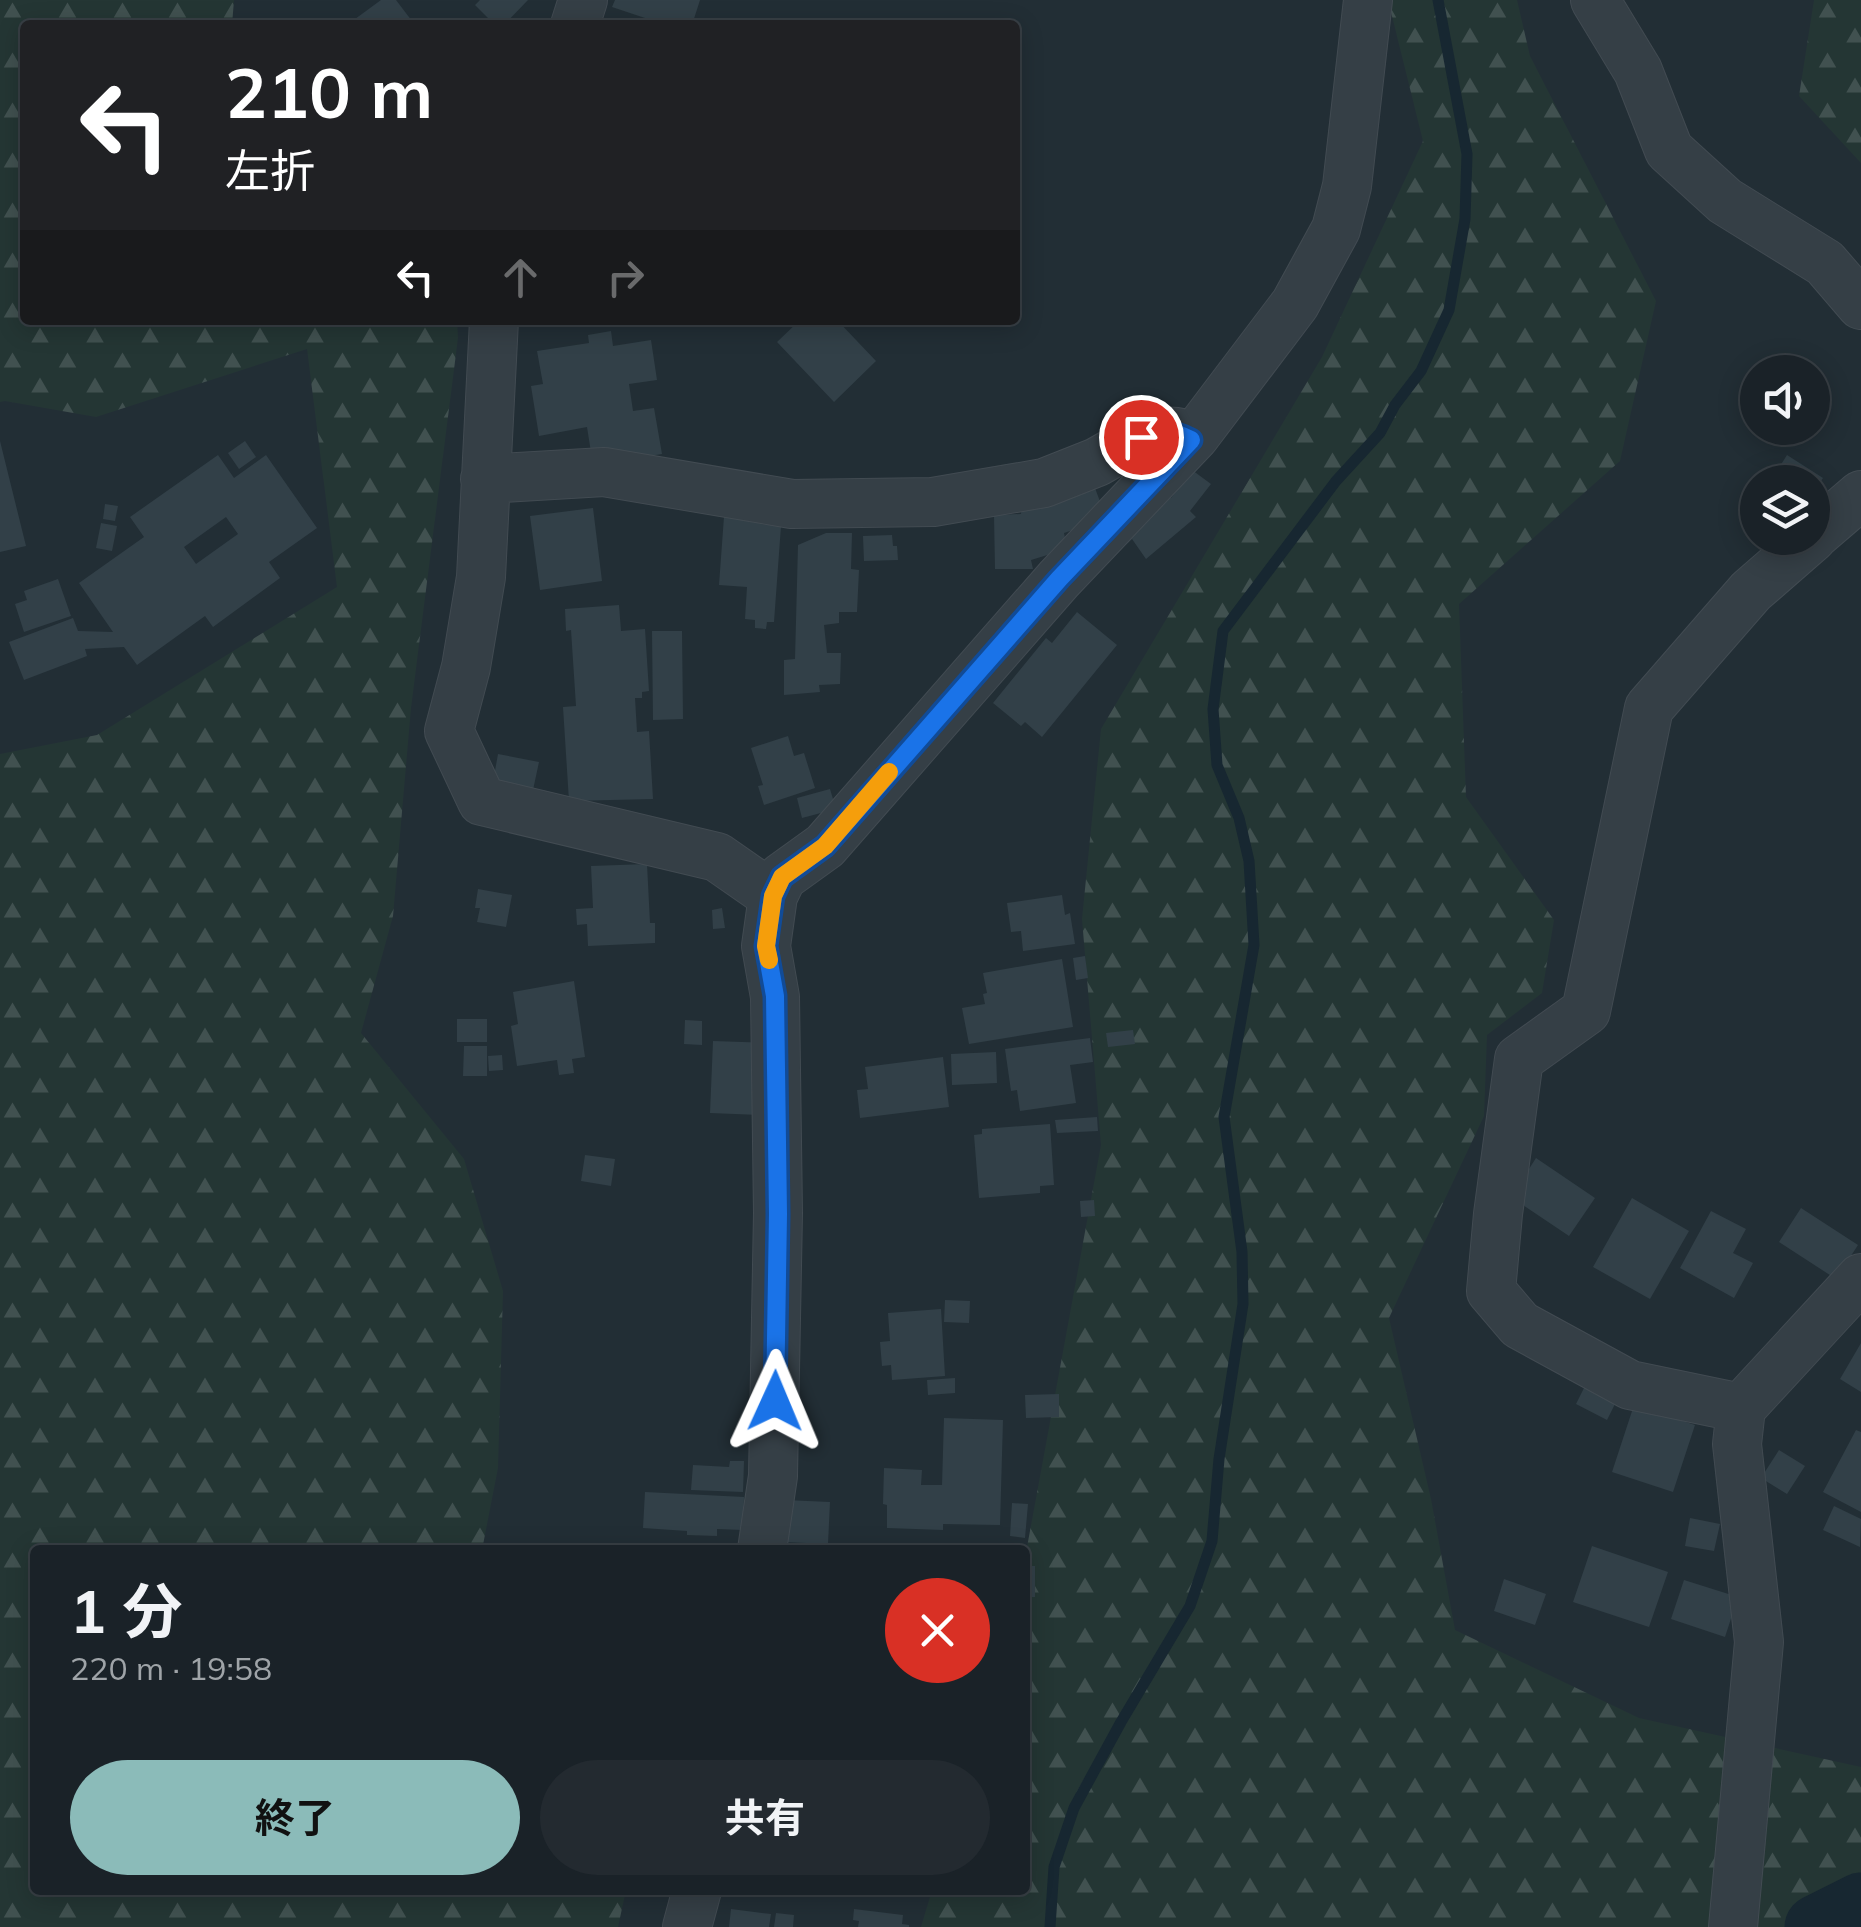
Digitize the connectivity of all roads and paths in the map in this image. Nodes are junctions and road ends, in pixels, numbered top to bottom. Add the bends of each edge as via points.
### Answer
1 (1595, 0) edge
2 (1355, 3) edge
3 (1861, 306) edge
4 (494, 325) edge
5 (1191, 440) junction
6 (485, 480) junction
7 (1861, 495) edge
8 (1830, 522) edge
9 (1792, 555) edge
10 (773, 896) junction
11 (1861, 1278) edge
12 (1741, 1408) junction
13 (763, 1545) edge
14 (696, 1895) edge
15 (687, 1927) edge
16 (1733, 1927) edge

1 - 3 street via 1638,71 1669,150 1725,201 1825,262
2 - 5 street via 1347,186 1336,228 1295,304
4 - 6 street
5 - 6 street via 1160,431 1044,484 933,502 792,504 604,472
5 - 10 street via 825,846 782,877
6 - 10 street via 481,577 449,731 482,801 718,857
7 - 8 street
9 - 12 street via 1751,591 1649,708 1586,1011 1520,1059 1491,1291 1520,1325 1630,1385
10 - 13 street via 766,946 775,996 778,1232 773,1476
11 - 12 street
12 - 16 street via 1737,1444 1759,1642
14 - 15 street

